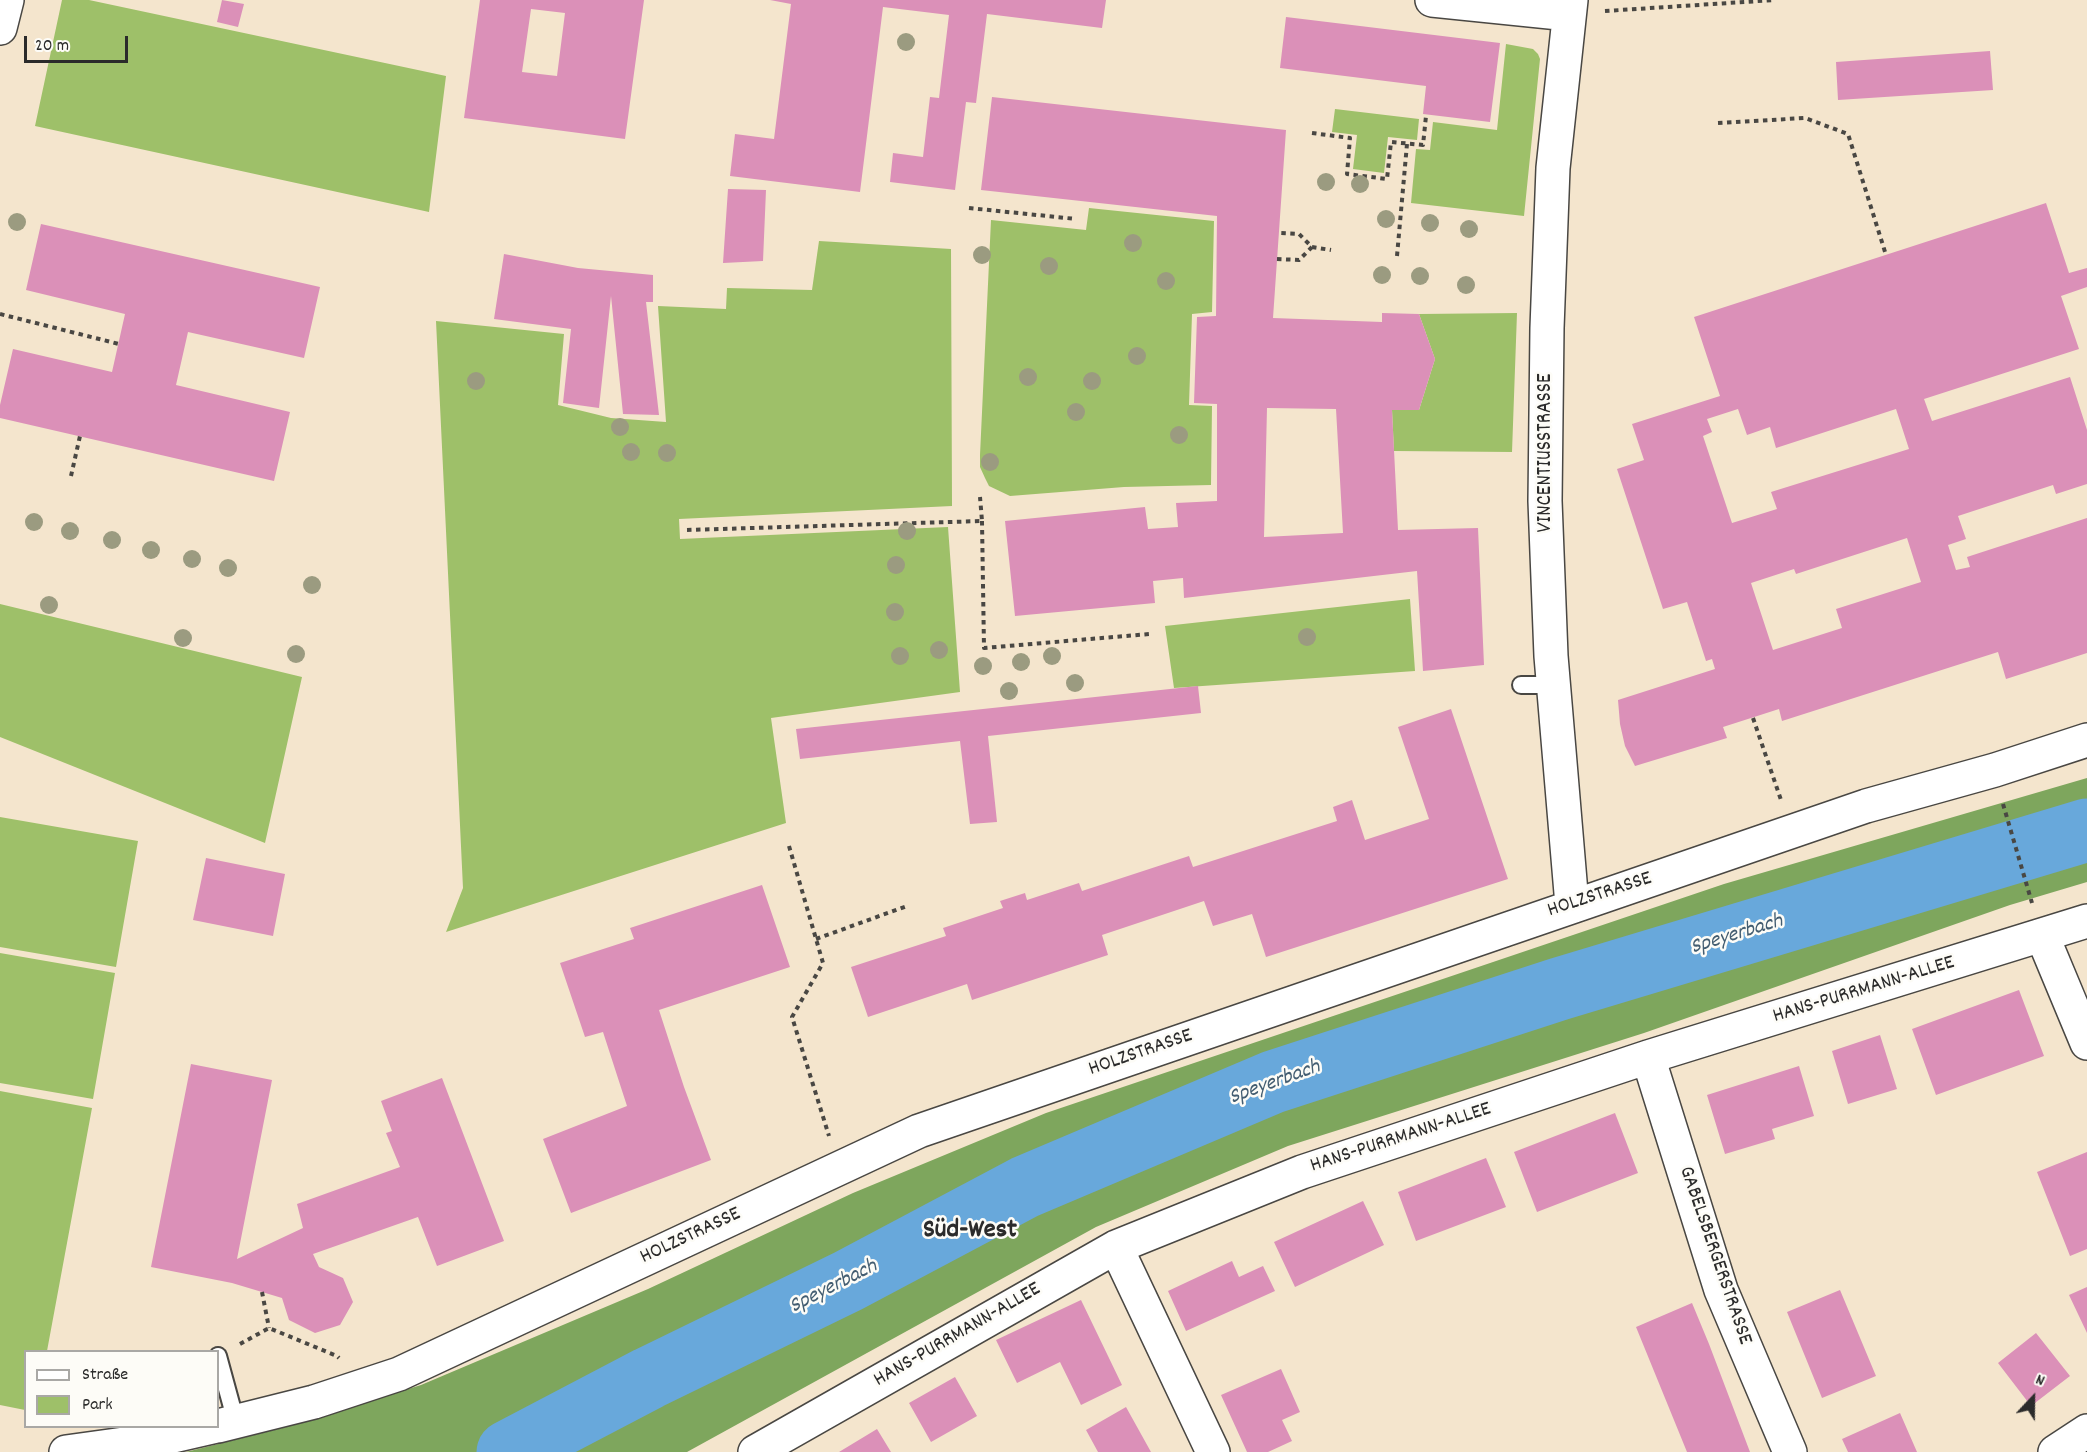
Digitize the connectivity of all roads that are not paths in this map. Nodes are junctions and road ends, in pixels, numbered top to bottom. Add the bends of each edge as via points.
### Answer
1 (7, 0) edge
2 (1432, 0) edge
3 (1570, 7) edge
4 (0, 28) edge
5 (1521, 685) dead end
6 (1554, 685) junction
7 (2087, 740) edge
8 (1572, 905) junction
9 (2087, 921) edge
10 (2042, 935) junction
11 (2087, 1043) edge
12 (1648, 1057) junction
13 (1116, 1247) junction
14 (219, 1370) edge
15 (223, 1425) edge
16 (210, 1428) edge
17 (2087, 1431) edge
18 (66, 1452) edge
19 (755, 1452) edge
20 (1213, 1452) edge
21 (1790, 1452) edge
22 (2055, 1452) edge

1 - 4 street
2 - 3 street
3 - 6 street, VINCENTIUSSTRASSE via 1553,168 1547,328 1545,501
5 - 6 lane
6 - 8 street, VINCENTIUSSTRASSE
7 - 8 street, HOLZSTRASSE via 1866,806
8 - 15 street, HOLZSTRASSE via 919,1131 399,1374
9 - 10 street, HANS-PURRMANN-ALLEE
10 - 11 street
10 - 12 street, HANS-PURRMANN-ALLEE
12 - 13 street, HANS-PURRMANN-ALLEE via 1302,1172
12 - 21 street, GABELSBERGERSTRASSE via 1721,1290
13 - 19 street, HANS-PURRMANN-ALLEE
13 - 20 street
14 - 15 lane
16 - 18 street, HOLZSTRASSE
17 - 22 street

